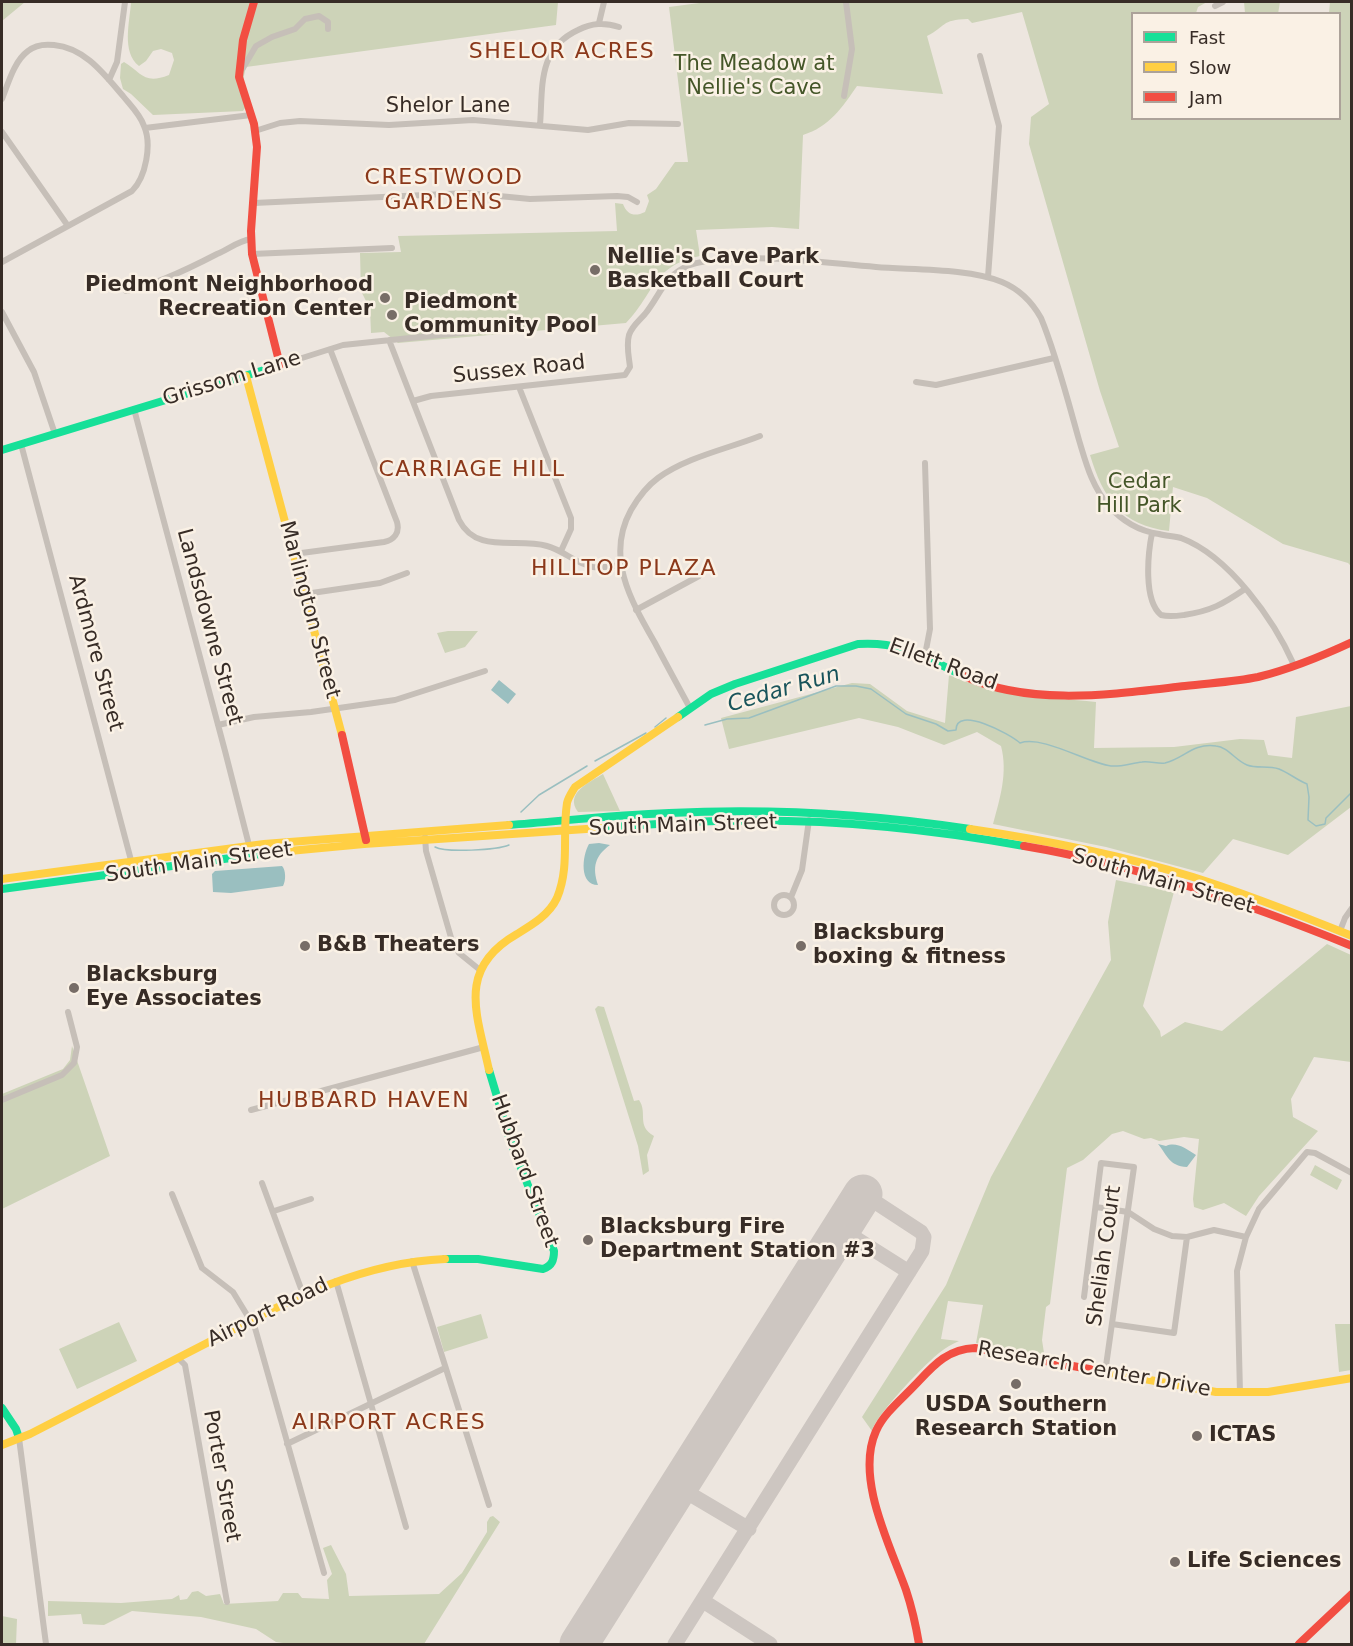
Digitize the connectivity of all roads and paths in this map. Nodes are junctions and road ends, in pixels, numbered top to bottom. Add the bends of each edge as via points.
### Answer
1 (125, 2) edge
2 (254, 2) edge
3 (604, 2) edge
4 (846, 2) edge
5 (1223, 2) edge
6 (1215, 6) dead end
7 (598, 24) junction
8 (619, 27) dead end
9 (328, 29) dead end
10 (980, 56) dead end
11 (239, 77) junction
12 (109, 80) junction
13 (844, 96) dead end
14 (2, 99) edge
15 (251, 115) junction
16 (678, 124) dead end
17 (540, 125) junction
18 (145, 128) junction
19 (255, 131) junction
20 (2, 132) edge
21 (638, 202) dead end
22 (254, 203) junction
23 (68, 226) junction
24 (251, 238) junction
25 (392, 248) dead end
26 (252, 254) junction
27 (2, 262) edge
28 (988, 277) junction
29 (126, 291) dead end
30 (2, 312) edge
31 (468, 332) dead end
32 (389, 340) junction
33 (330, 349) junction
34 (1054, 358) junction
35 (280, 365) junction
36 (246, 376) junction
37 (916, 382) dead end
38 (519, 387) junction
39 (413, 401) junction
40 (134, 409) junction
41 (55, 434) junction
42 (760, 436) dead end
43 (21, 444) junction
44 (2, 450) edge
45 (925, 463) dead end
46 (1152, 533) junction
47 (561, 551) junction
48 (294, 554) junction
49 (620, 565) junction
50 (407, 573) dead end
51 (699, 576) dead end
52 (1245, 589) junction
53 (305, 594) junction
54 (636, 610) junction
55 (1352, 642) edge
56 (925, 655) junction
57 (1294, 665) junction
58 (485, 671) dead end
59 (335, 708) junction
60 (690, 708) junction
61 (218, 725) junction
62 (810, 812) junction
63 (565, 821) junction
64 (809, 822) junction
65 (565, 831) junction
66 (425, 836) junction
67 (366, 839) junction
68 (250, 850) junction
69 (1132, 860) junction
70 (133, 866) junction
71 (1129, 869) junction
72 (2, 879) edge
73 (2, 889) edge
74 (791, 897) dead end
75 (1352, 908) edge
76 (1340, 931) junction
77 (1352, 936) edge
78 (1352, 946) edge
79 (480, 970) junction
80 (68, 1012) dead end
81 (484, 1047) junction
82 (2, 1100) edge
83 (251, 1110) dead end
84 (1352, 1173) edge
85 (262, 1183) dead end
86 (172, 1194) dead end
87 (311, 1199) dead end
88 (1096, 1207) junction
89 (274, 1211) junction
90 (1128, 1212) junction
91 (1187, 1237) junction
92 (1246, 1237) junction
93 (412, 1261) junction
94 (553, 1263) joint
95 (336, 1281) junction
96 (303, 1294) junction
97 (1084, 1297) dead end
98 (251, 1321) junction
99 (1112, 1324) junction
100 (178, 1358) junction
101 (445, 1368) junction
102 (1105, 1373) junction
103 (1352, 1378) edge
104 (1240, 1393) junction
105 (371, 1403) junction
106 (2, 1408) edge
107 (19, 1438) junction
108 (2, 1444) edge
109 (288, 1444) junction
110 (489, 1505) dead end
111 (406, 1527) dead end
112 (324, 1573) dead end
113 (1352, 1594) edge
114 (227, 1602) dead end
115 (45, 1644) edge
116 (919, 1644) edge
117 (1299, 1644) edge

1 - 12 street via 117,62
2 - 11 street via 243,40
3 - 7 street
4 - 13 street via 852,49
5 - 6 street
7 - 8 street
7 - 17 street via 567,36 550,55 544,74
9 - 11 street via 328,22 319,16 272,37 256,46
10 - 28 street via 999,126
11 - 15 street
12 - 14 street via 82,55 65,47 44,45 23,55
12 - 18 street
15 - 18 street
15 - 19 street
16 - 17 street, Shelor Lane via 629,123 588,130
17 - 19 street, Shelor Lane via 473,120 389,125 300,121
18 - 23 street via 143,171 134,188
19 - 22 street via 258,158
20 - 23 street
21 - 22 street via 617,196 530,199 468,193
22 - 24 street
23 - 27 street
24 - 26 street
24 - 29 street
25 - 26 street
26 - 35 street
28 - 34 street via 1012,286 1032,304
28 - 38 street, Sussex Road via 773,258 700,262 668,280 633,328 627,344 628,373
30 - 41 street via 37,377
31 - 32 street, Grissom Lane
32 - 33 street, Grissom Lane
32 - 39 street
33 - 35 street, Grissom Lane
33 - 48 street via 398,532 384,542
34 - 37 street via 936,385
34 - 46 street via 1099,492 1124,520
35 - 36 street, Grissom Lane
36 - 40 street, Grissom Lane
36 - 48 street, Marlington Street
38 - 39 street, Sussex Road
38 - 47 street via 571,518 571,530
39 - 47 street via 459,520 468,533 485,542 538,544
40 - 41 street, Grissom Lane
40 - 61 street, Landsdowne Street
41 - 43 street, Grissom Lane
42 - 49 street via 684,464 655,481 637,500 627,519 621,538
43 - 44 street, Grissom Lane
43 - 70 street, Ardmore Street
45 - 56 street via 930,629
46 - 52 street via 1188,542 1228,569
46 - 52 street via 1147,570 1154,606 1161,615 1209,611
47 - 49 street via 592,567
48 - 53 street, Marlington Street
49 - 54 street
50 - 53 street via 380,583
51 - 54 street
52 - 57 street via 1283,642
53 - 59 street, Marlington Street
54 - 60 street
55 - 57 street, Ellett Road
56 - 57 street, Ellett Road via 993,686 1101,695 1248,679
56 - 60 street, Ellett Road via 890,643 858,644 735,684
58 - 59 street via 400,699
59 - 61 street
59 - 67 street, Marlington Street
60 - 63 street, Ellett Road via 575,787 567,801
61 - 68 street, Landsdowne Street
62 - 63 street, South Main Street via 689,812
62 - 64 street
62 - 69 street, South Main Street via 974,828
63 - 65 street, Ellett Road
63 - 66 street, South Main Street
64 - 65 street, South Main Street via 722,821
64 - 71 street, South Main Street via 921,830 1072,855
64 - 74 street via 802,870
65 - 66 street, South Main Street
65 - 79 street, Hubbard Street via 566,875 552,906 535,923 499,944
66 - 67 street, South Main Street
66 - 79 street via 452,941 459,953
67 - 68 street, South Main Street
68 - 70 street, South Main Street
69 - 71 street
69 - 76 street, South Main Street via 1224,886
70 - 72 street, South Main Street
70 - 73 street, South Main Street
71 - 78 street, South Main Street via 1258,909
75 - 76 street
76 - 77 street, South Main Street
79 - 81 street, Hubbard Street via 474,1000
80 - 82 street via 77,1047 74,1063 62,1075
81 - 83 street
81 - 94 street, Hubbard Street via 510,1140 554,1251
84 - 92 street via 1313,1152 1306,1153 1259,1209
85 - 89 street
86 - 98 street via 202,1268 233,1292
87 - 89 street
88 - 90 street
88 - 90 street, Sheliah Court via 1101,1163 1134,1167
88 - 97 street, Sheliah Court
89 - 96 street
90 - 91 street via 1162,1233
90 - 99 street, Sheliah Court
91 - 92 street via 1214,1230
91 - 99 street via 1174,1334
92 - 104 street via 1236,1279
93 - 94 street, Airport Road via 470,1259 543,1269
93 - 95 street, Airport Road
93 - 101 street
95 - 96 street, Airport Road
95 - 105 street
96 - 98 street, Airport Road
98 - 100 street, Airport Road
98 - 109 street
99 - 102 street, Sheliah Court
100 - 107 street, Airport Road
100 - 114 street, Porter Street via 185,1365
101 - 105 street
101 - 110 street
102 - 104 street, Research Center Drive
102 - 116 street, Research Center Drive via 958,1348 940,1359 883,1420 873,1443 871,1481 883,1528 914,1611
103 - 104 street, Research Center Drive
105 - 109 street
105 - 111 street
106 - 107 street
107 - 108 street, Airport Road
107 - 115 street
109 - 112 street
113 - 117 street

